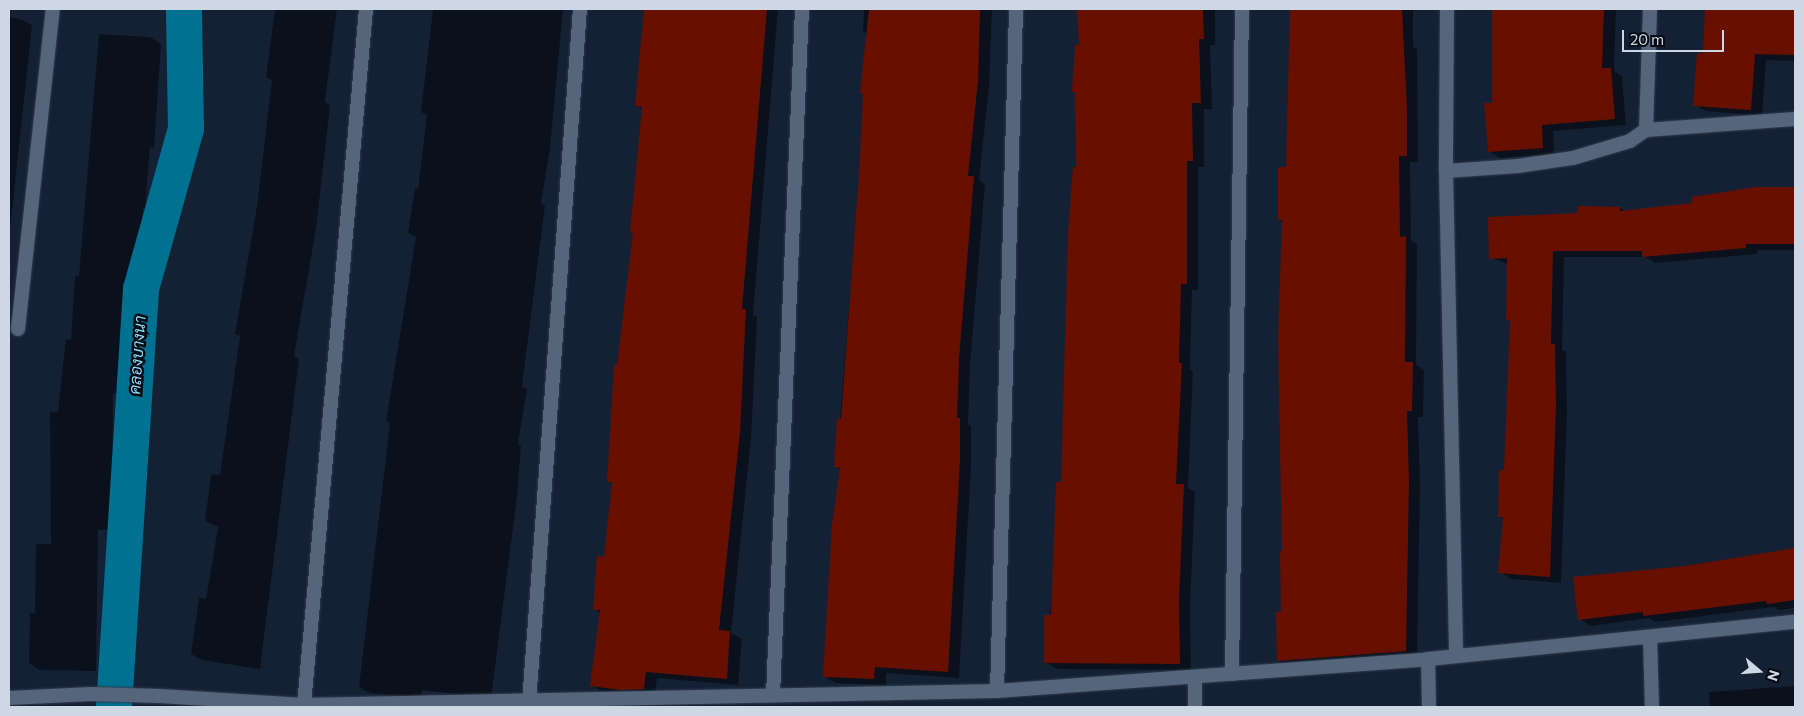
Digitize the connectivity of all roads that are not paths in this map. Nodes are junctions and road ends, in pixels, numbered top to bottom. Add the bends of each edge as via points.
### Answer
1 (53, 9) edge
2 (366, 9) edge
3 (580, 9) edge
4 (802, 9) edge
5 (1016, 9) edge
6 (1242, 9) edge
7 (1447, 9) edge
8 (1650, 9) edge
9 (1795, 118) edge
10 (1646, 130) junction
11 (1446, 170) junction
12 (18, 329) dead end
13 (1795, 622) edge
14 (1650, 637) junction
15 (1456, 656) junction
16 (1428, 659) junction
17 (1232, 674) junction
18 (1195, 678) junction
19 (997, 691) junction
20 (773, 695) junction
21 (9, 698) edge
22 (529, 703) junction
23 (304, 705) junction
24 (1195, 707) edge
25 (1429, 707) edge
26 (1652, 707) edge

1 - 12 street
2 - 23 street
3 - 22 street
4 - 20 street
5 - 19 street
6 - 17 street
7 - 11 street
8 - 10 street
9 - 10 street
10 - 11 street via 1630,141 1574,158 1518,166
11 - 15 street
13 - 14 street
14 - 15 street
14 - 26 street
15 - 16 street
16 - 17 street
16 - 25 street
17 - 18 street
18 - 19 street
18 - 24 street
19 - 20 street
20 - 22 street
21 - 23 street via 90,694
22 - 23 street

